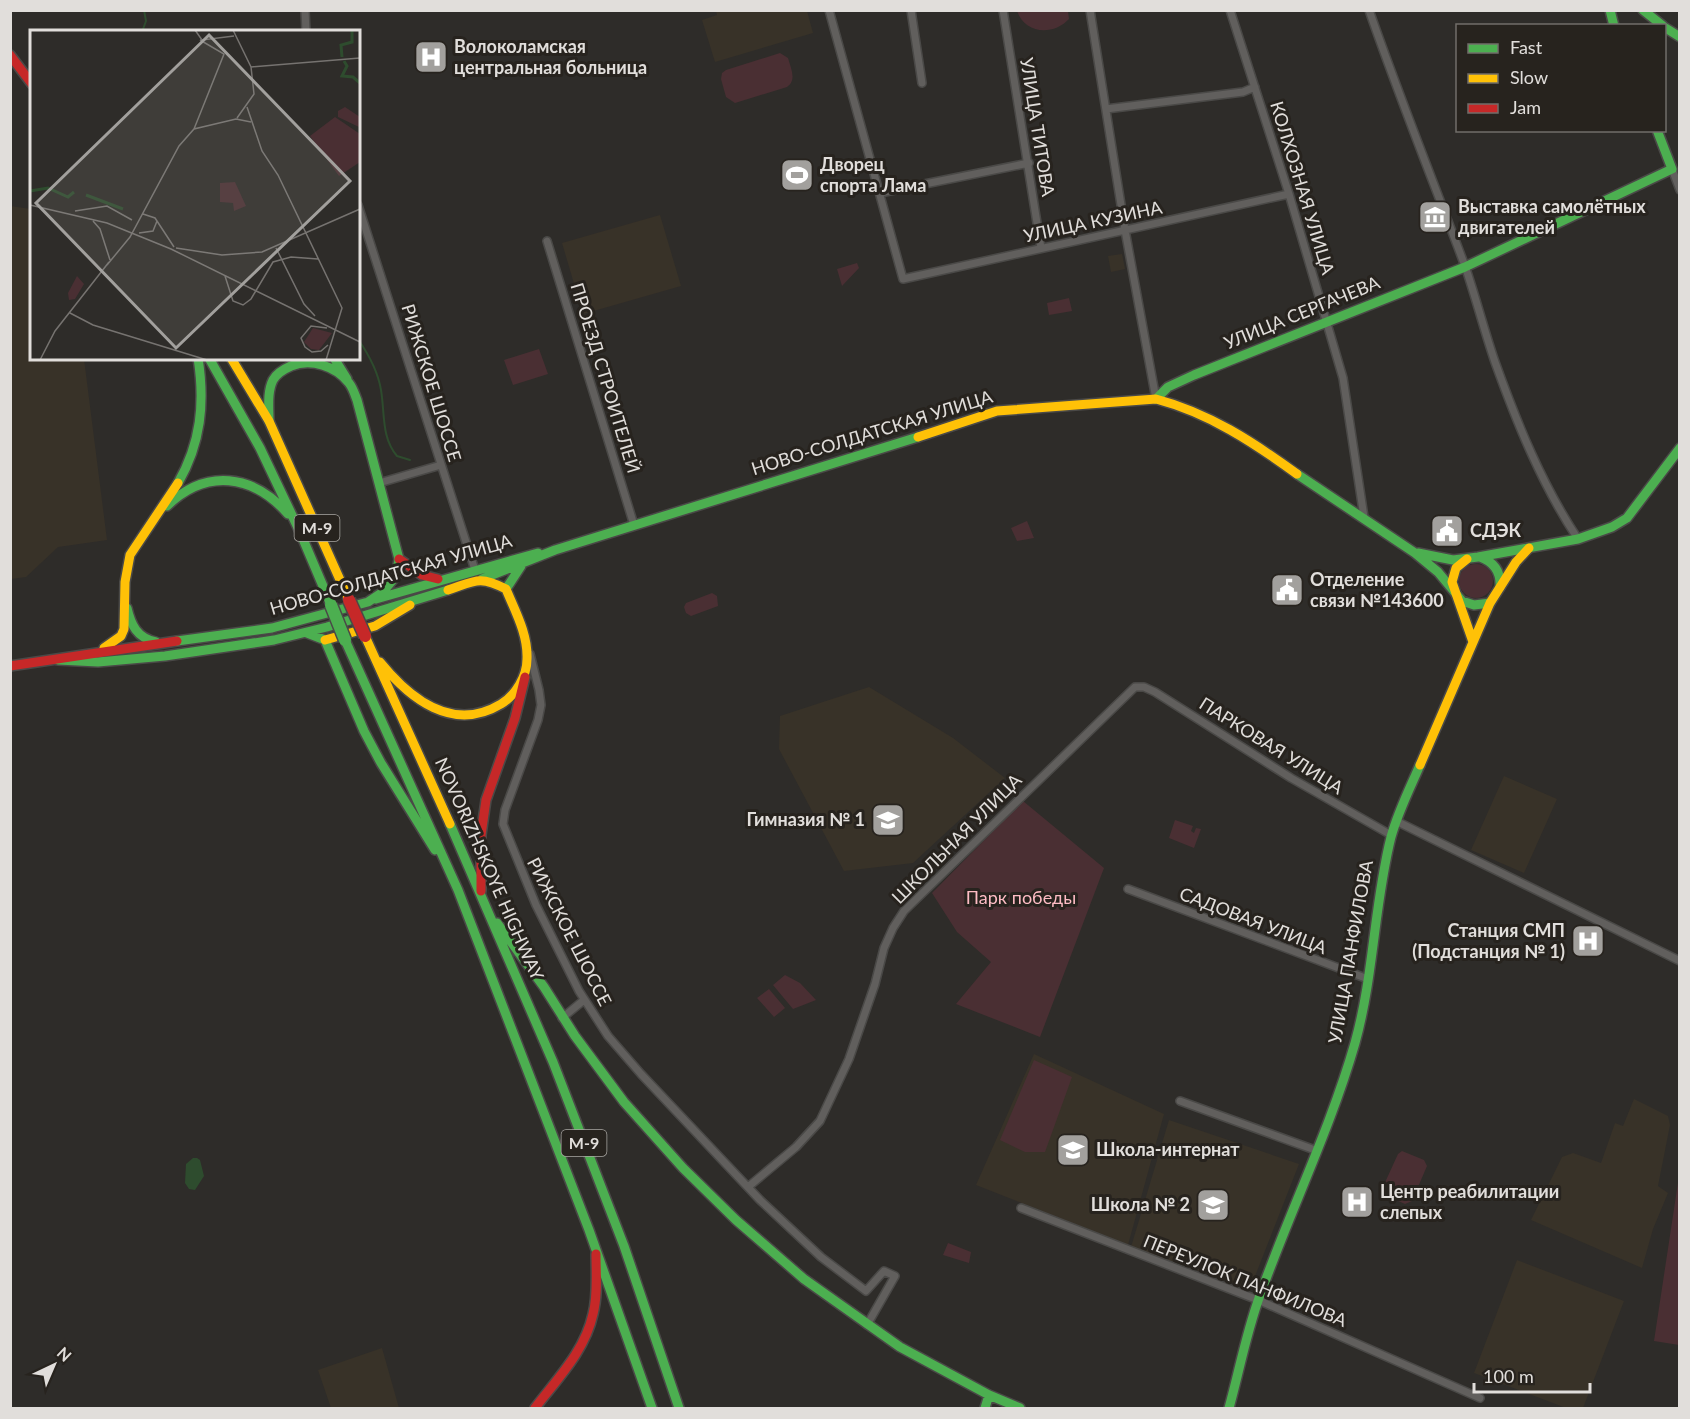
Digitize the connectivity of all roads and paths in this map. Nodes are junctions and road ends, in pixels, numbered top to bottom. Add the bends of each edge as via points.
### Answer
1 (305, 10) edge
2 (829, 10) edge
3 (911, 10) edge
4 (1003, 10) edge
5 (1090, 10) edge
6 (1230, 10) edge
7 (1369, 10) edge
8 (1643, 10) edge
9 (1661, 24) edge
10 (1666, 27) edge
11 (306, 30) edge
12 (1680, 37) edge
13 (10, 48) edge
14 (10, 55) edge
15 (30, 73) edge
16 (30, 81) edge
17 (922, 83) dead end
18 (1255, 87) junction
19 (1106, 109) junction
20 (1658, 132) edge
21 (1029, 163) junction
22 (1672, 169) junction
23 (1680, 190) edge
24 (880, 193) junction
25 (1289, 194) junction
26 (360, 211) edge
27 (1125, 230) junction
28 (547, 241) dead end
29 (1041, 248) junction
30 (1465, 267) junction
31 (1327, 323) junction
32 (198, 360) edge
33 (210, 360) edge
34 (232, 360) edge
35 (336, 360) edge
36 (350, 384) junction
37 (1156, 399) junction
38 (269, 421) junction
39 (1680, 448) edge
40 (441, 465) junction
41 (379, 483) junction
42 (160, 511) junction
43 (1364, 518) junction
44 (634, 525) junction
45 (300, 532) junction
46 (1578, 539) junction
47 (1529, 548) junction
48 (555, 550) junction
49 (1415, 553) junction
50 (1473, 557) junction
51 (399, 559) junction
52 (524, 564) junction
53 (478, 575) junction
54 (443, 579) junction
55 (1500, 588) junction
56 (506, 589) junction
57 (1454, 592) junction
58 (420, 599) junction
59 (368, 602) junction
60 (1490, 603) junction
61 (126, 604) junction
62 (306, 633) junction
63 (325, 640) junction
64 (161, 642) junction
65 (526, 642) junction
66 (1473, 642) junction
67 (96, 652) junction
68 (373, 652) junction
69 (58, 660) junction
70 (10, 666) edge
71 (526, 667) junction
72 (1135, 687) joint
73 (1396, 820) junction
74 (1391, 835) junction
75 (1128, 889) dead end
76 (458, 890) junction
77 (481, 893) junction
78 (488, 910) junction
79 (1680, 961) edge
80 (1368, 980) junction
81 (584, 1000) junction
82 (562, 1018) junction
83 (1180, 1101) dead end
84 (1315, 1150) junction
85 (748, 1187) junction
86 (1021, 1208) dead end
87 (596, 1250) junction
88 (1258, 1300) junction
89 (867, 1325) junction
90 (989, 1395) junction
91 (1480, 1398) dead end
92 (535, 1408) edge
93 (652, 1408) edge
94 (679, 1408) edge
95 (985, 1408) edge
96 (1020, 1408) edge
97 (1229, 1408) edge

1 - 11 street
2 - 24 street
3 - 17 street
4 - 21 street, УЛИЦА ТИТОВА
5 - 19 street
6 - 18 street, КОЛХОЗНАЯ УЛИЦА
7 - 30 street
8 - 9 main road
10 - 12 main road
13 - 15 main road
14 - 16 main road
18 - 19 street via 1244,92
18 - 25 street, КОЛХОЗНАЯ УЛИЦА
19 - 27 street
20 - 22 main road
21 - 24 street
21 - 29 street, УЛИЦА ТИТОВА
22 - 23 street
22 - 30 main road, УЛИЦА СЕРГАЧЕВА
24 - 29 street, УЛИЦА КУЗИНА via 903,279
25 - 27 street, УЛИЦА КУЗИНА
25 - 31 street, КОЛХОЗНАЯ УЛИЦА
26 - 40 street, РИЖСКОЕ ШОССЕ
27 - 29 street, УЛИЦА КУЗИНА
27 - 37 street
28 - 44 street, ПРОЕЗД СТРОИТЕЛЕЙ
30 - 31 main road, УЛИЦА СЕРГАЧЕВА
30 - 46 street via 1520,428 1560,513
31 - 37 main road, УЛИЦА СЕРГАЧЕВА via 1185,379 1168,387
31 - 43 street, КОЛХОЗНАЯ УЛИЦА via 1343,378
32 - 42 main road via 204,408 201,431 187,469
33 - 45 main road, NOVORIZHSKOYE HIGHWAY / М-9 via 260,448
34 - 38 main road, NOVORIZHSKOYE HIGHWAY / М-9
35 - 36 main road
36 - 38 main road via 325,366 296,363 274,377
36 - 41 main road
37 - 43 main road, НОВО-СОЛДАТСКАЯ УЛИЦА via 1173,402 1240,435
37 - 44 main road, НОВО-СОЛДАТСКАЯ УЛИЦА via 997,411
38 - 68 main road, NOVORIZHSKOYE HIGHWAY / М-9, bridge
39 - 46 main road via 1627,518
40 - 41 street
40 - 53 street, РИЖСКОЕ ШОССЕ
41 - 51 main road
42 - 45 main road via 190,488 215,482 249,484 282,506
42 - 61 main road via 130,554
43 - 49 main road, НОВО-СОЛДАТСКАЯ УЛИЦА
44 - 48 main road, НОВО-СОЛДАТСКАЯ УЛИЦА
45 - 76 main road, NOVORIZHSKOYE HIGHWAY / М-9, bridge
46 - 47 main road
47 - 50 main road
47 - 55 main road, УЛИЦА ПАНФИЛОВА
48 - 52 main road, НОВО-СОЛДАТСКАЯ УЛИЦА
48 - 53 main road, НОВО-СОЛДАТСКАЯ УЛИЦА via 522,556
49 - 50 main road, НОВО-СОЛДАТСКАЯ УЛИЦА via 1446,559
49 - 57 main road, НОВО-СОЛДАТСКАЯ УЛИЦА via 1435,568
50 - 55 main road via 1487,559 1497,567
50 - 57 main road via 1460,563 1454,572
51 - 54 main road via 428,578
51 - 59 main road via 391,584
52 - 53 main road, НОВО-СОЛДАТСКАЯ УЛИЦА
52 - 56 main road
53 - 54 main road, НОВО-СОЛДАТСКАЯ УЛИЦА
53 - 56 main road
53 - 58 main road, НОВО-СОЛДАТСКАЯ УЛИЦА
54 - 59 main road, НОВО-СОЛДАТСКАЯ УЛИЦА
55 - 60 main road, УЛИЦА ПАНФИЛОВА
56 - 65 main road
57 - 60 main road via 1461,601 1472,605
57 - 66 main road
58 - 62 main road, НОВО-СОЛДАТСКАЯ УЛИЦА
58 - 63 main road via 381,623
59 - 64 main road, НОВО-СОЛДАТСКАЯ УЛИЦА via 272,628
60 - 66 main road, УЛИЦА ПАНФИЛОВА
61 - 64 main road via 132,628 147,641
61 - 67 main road via 121,636
62 - 63 main road
62 - 69 main road, НОВО-СОЛДАТСКАЯ УЛИЦА via 165,656 98,662
63 - 76 main road via 381,763
64 - 67 main road, НОВО-СОЛДАТСКАЯ УЛИЦА
65 - 71 main road, М-9
65 - 81 street, РИЖСКОЕ ШОССЕ via 541,705 503,824 536,905
66 - 73 main road, УЛИЦА ПАНФИЛОВА
67 - 69 main road, НОВО-СОЛДАТСКАЯ УЛИЦА
68 - 71 main road, М-9 via 406,691 427,705 454,715 481,714 500,706 517,690
68 - 77 main road, NOVORIZHSKOYE HIGHWAY / М-9
69 - 70 main road, НОВО-СОЛДАТСКАЯ УЛИЦА
71 - 77 main road, М-9 via 515,718 486,800 481,835
72 - 74 street, ПАРКОВАЯ УЛИЦА via 1155,692 1291,778
72 - 85 street, ШКОЛЬНАЯ УЛИЦА via 904,911 884,948 849,1059 820,1121
73 - 74 main road, УЛИЦА ПАНФИЛОВА
73 - 79 street
74 - 80 main road, УЛИЦА ПАНФИЛОВА
75 - 80 street, САДОВАЯ УЛИЦА
76 - 87 main road, NOVORIZHSKOYE HIGHWAY / М-9
77 - 78 main road, NOVORIZHSKOYE HIGHWAY / М-9
78 - 82 main road
78 - 94 main road, NOVORIZHSKOYE HIGHWAY / М-9 via 553,1062 624,1246
80 - 84 main road, УЛИЦА ПАНФИЛОВА via 1352,1052
81 - 82 street
81 - 85 street, РИЖСКОЕ ШОССЕ via 641,1074
82 - 89 main road via 624,1102 683,1168 780,1259
83 - 84 street
84 - 88 main road, УЛИЦА ПАНФИЛОВА
85 - 89 street, РИЖСКОЕ ШОССЕ via 820,1257 863,1290 868,1290 884,1271 895,1276
86 - 88 street, ПЕРЕУЛОК ПАНФИЛОВА
87 - 92 main road via 591,1324 573,1357
87 - 93 main road, NOVORIZHSKOYE HIGHWAY / М-9
88 - 91 street, ПЕРЕУЛОК ПАНФИЛОВА
88 - 97 main road, УЛИЦА ПАНФИЛОВА
89 - 90 main road via 920,1359
90 - 95 main road
90 - 96 main road

